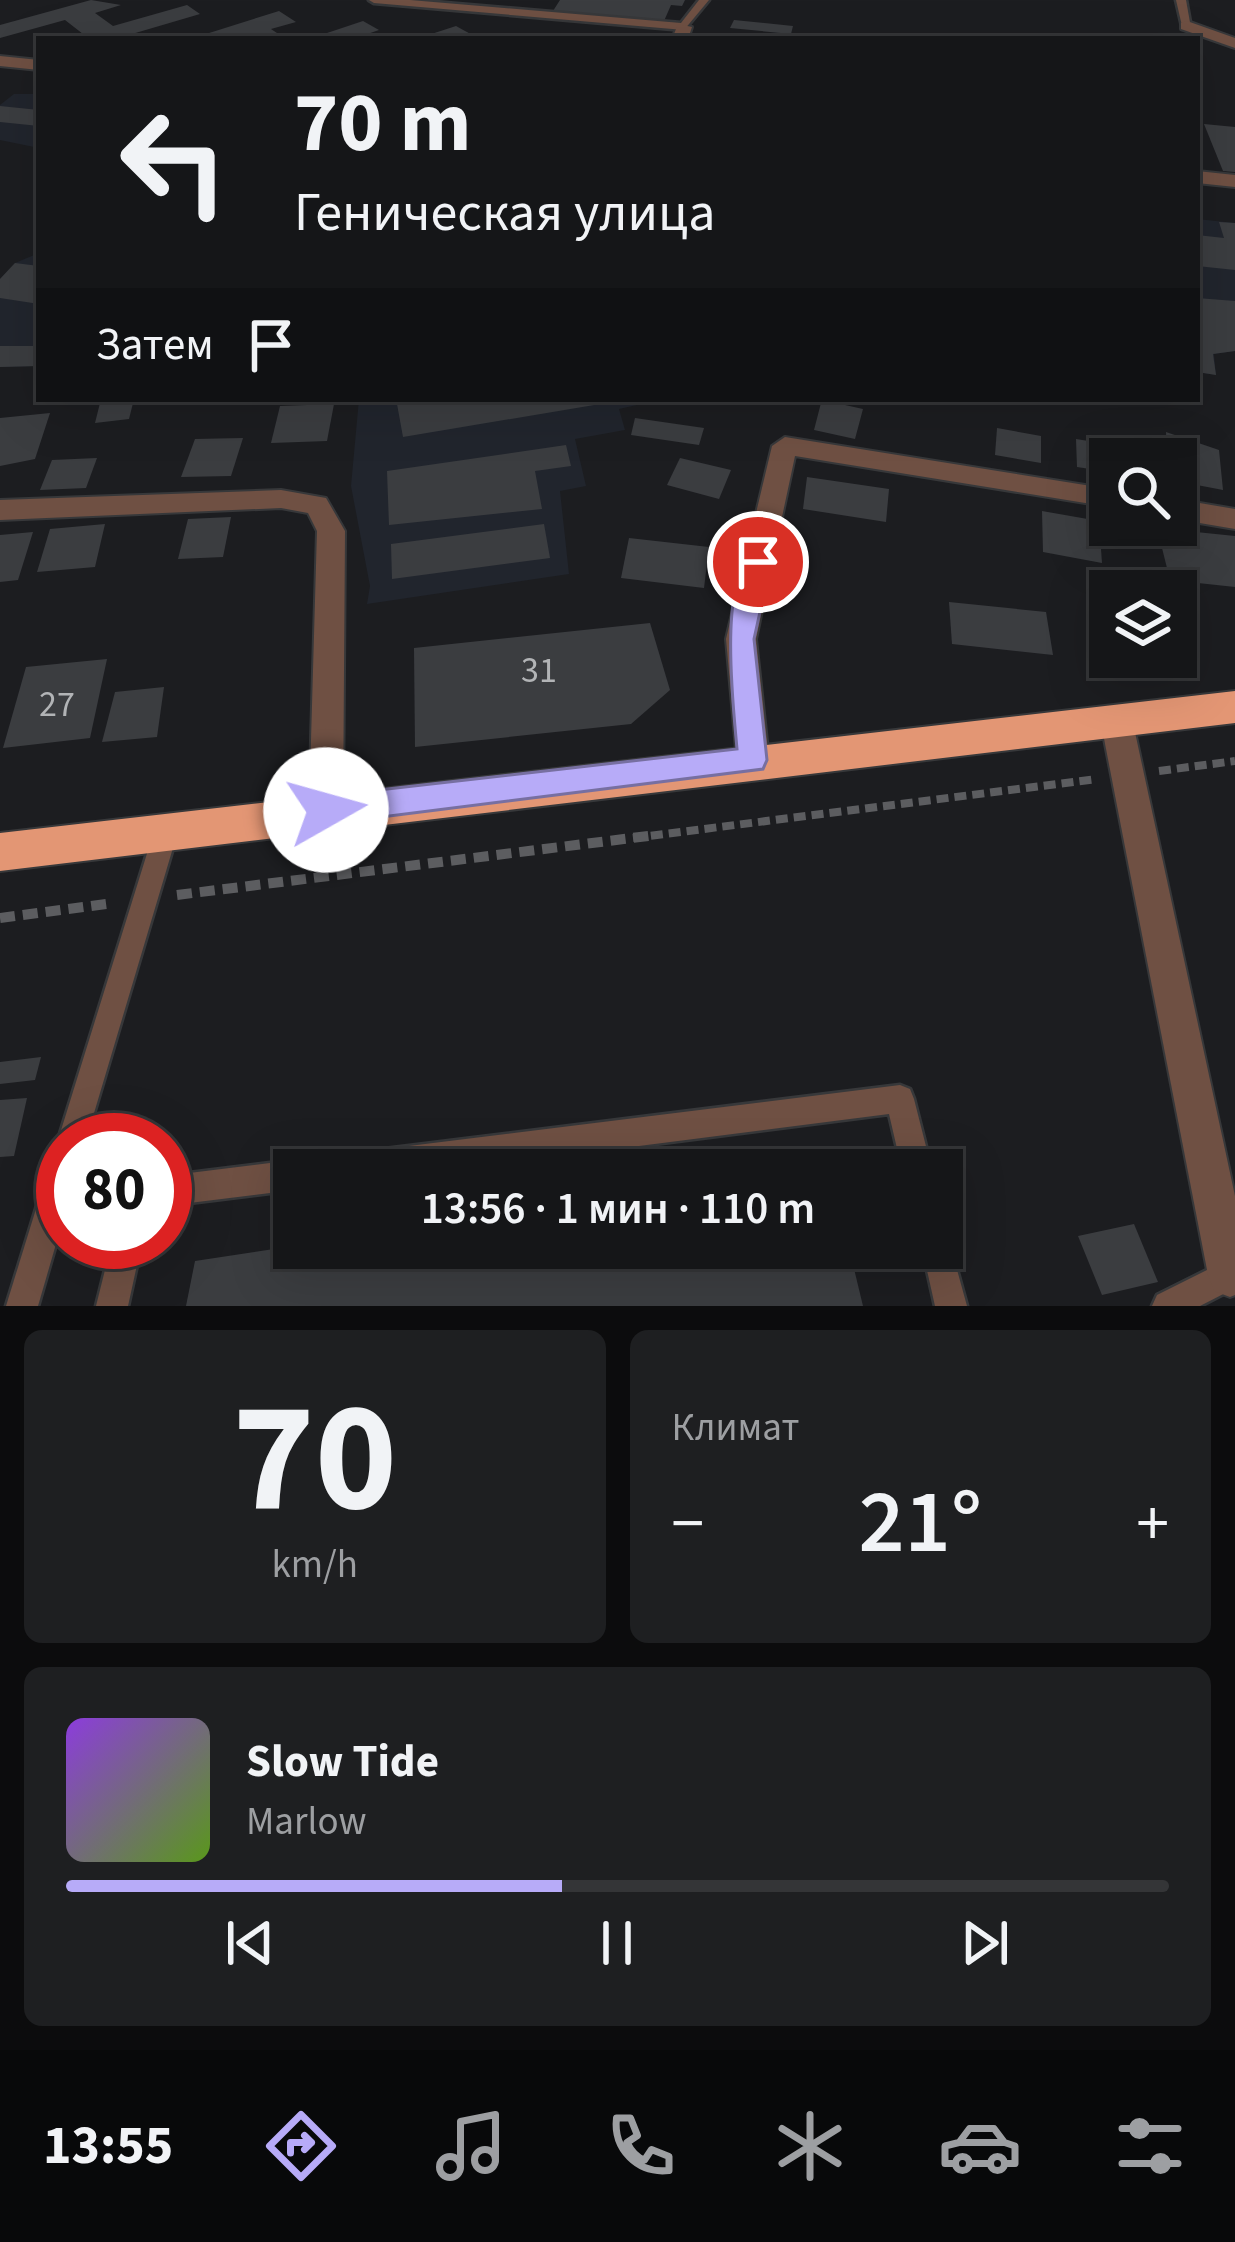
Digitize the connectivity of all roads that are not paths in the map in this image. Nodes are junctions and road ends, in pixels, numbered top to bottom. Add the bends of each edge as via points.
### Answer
1 (374, 0) edge
2 (505, 0) edge
3 (704, 0) edge
4 (1181, 0) edge
5 (481, 9) junction
6 (1187, 26) joint
7 (682, 33) edge
8 (1235, 43) edge
9 (6, 62) edge
10 (36, 65) edge
11 (0, 82) edge
12 (1200, 177) edge
13 (1235, 181) edge
14 (1089, 496) edge
15 (0, 510) edge
16 (1197, 512) edge
17 (1235, 518) edge
18 (1235, 707) edge
19 (1117, 723) junction
20 (753, 760) junction
21 (326, 810) junction
22 (166, 831) junction
23 (0, 852) edge
24 (80, 1113) edge
25 (503, 1149) edge
26 (912, 1149) edge
27 (273, 1178) edge
28 (192, 1188) edge
29 (36, 1260) edge
30 (121, 1269) edge
31 (942, 1269) edge
32 (1233, 1273) edge
33 (22, 1306) edge
34 (112, 1306) edge
35 (951, 1306) edge
36 (1168, 1306) edge

1 - 5 lane
2 - 5 lane
3 - 7 lane
4 - 6 lane
5 - 7 lane
6 - 8 street
9 - 10 street
9 - 11 street
12 - 13 street
14 - 20 street via 785,446 740,639
15 - 21 street via 281,499 317,505 331,531
16 - 17 street
18 - 19 highway
19 - 20 highway
19 - 32 street
20 - 21 highway
21 - 22 highway
22 - 23 highway
22 - 24 lane
25 - 26 lane via 900,1099
27 - 28 lane
29 - 33 lane
30 - 34 lane
31 - 35 lane
32 - 36 lane

